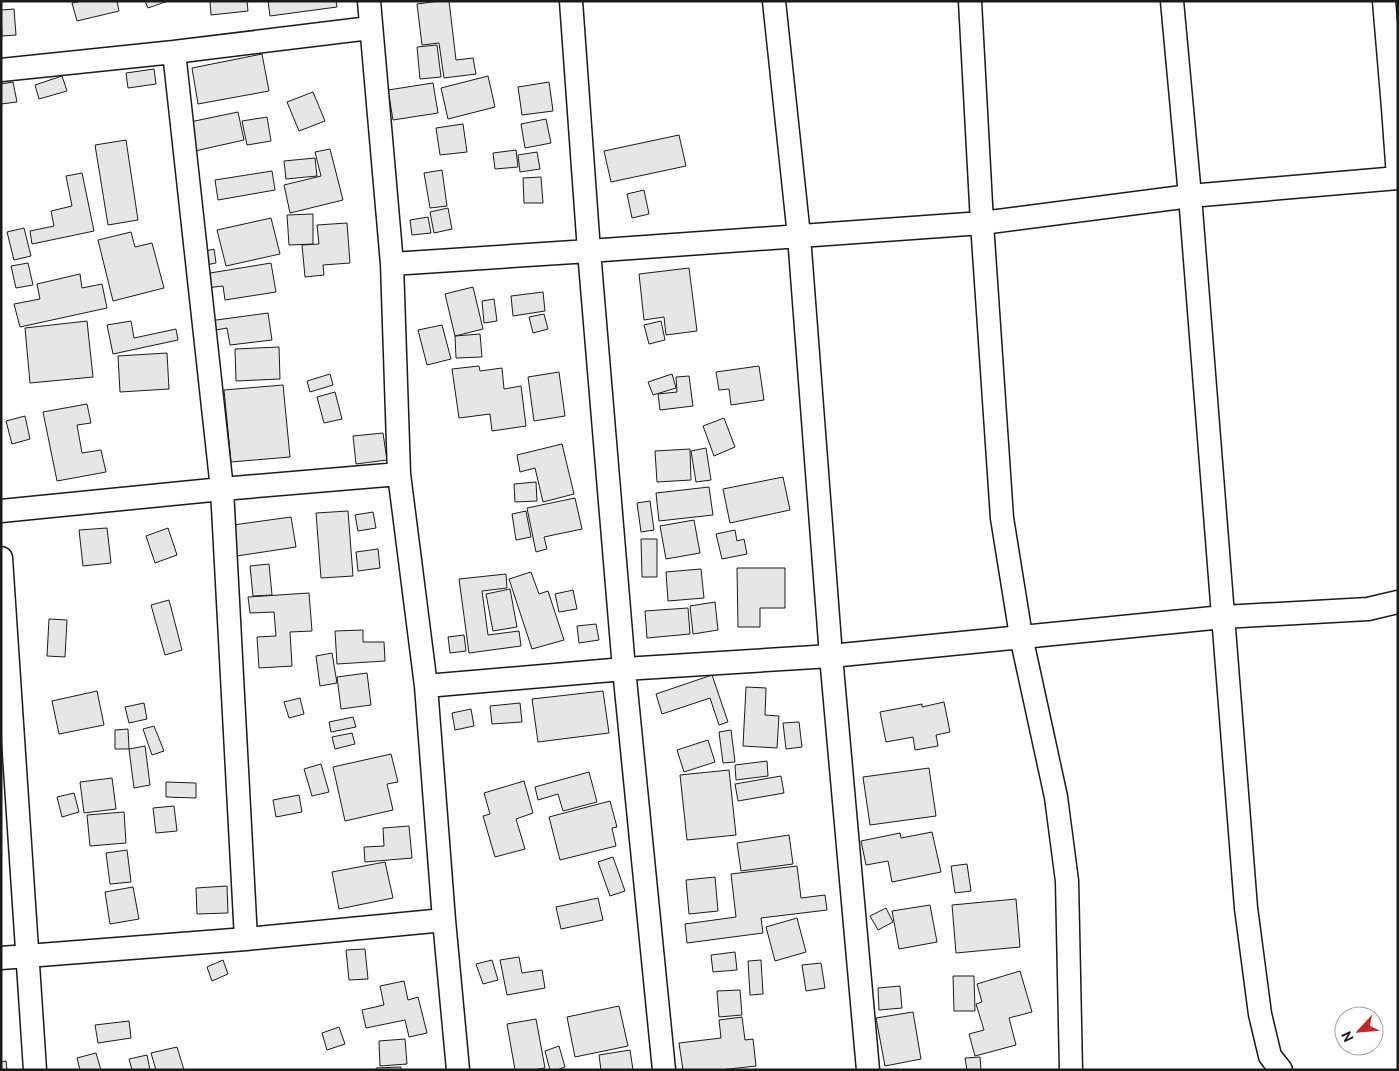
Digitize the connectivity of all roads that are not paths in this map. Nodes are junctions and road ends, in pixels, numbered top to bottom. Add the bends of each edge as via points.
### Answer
1 (369, 1) edge
2 (572, 1) edge
3 (774, 1) edge
4 (970, 1) edge
5 (1172, 1) edge
6 (1384, 1) edge
7 (370, 28) junction
8 (174, 52) junction
9 (1, 70) edge
10 (1396, 108) edge
11 (1398, 178) edge
12 (1190, 196) junction
13 (982, 223) junction
14 (799, 236) junction
15 (589, 251) junction
16 (392, 264) junction
17 (399, 474) junction
18 (222, 489) junction
19 (1, 511) edge
20 (1, 558) edge
21 (1398, 602) edge
22 (1223, 617) junction
23 (1021, 636) junction
24 (831, 656) junction
25 (624, 669) junction
26 (426, 686) junction
27 (444, 920) junction
28 (246, 939) junction
29 (27, 956) junction
30 (1, 958) edge
31 (35, 1070) edge
32 (458, 1070) edge
33 (664, 1070) edge
34 (868, 1070) edge
35 (1072, 1070) edge
36 (1281, 1070) edge

1 - 7 street
2 - 15 street
3 - 14 street
4 - 13 street
5 - 12 street
6 - 10 street
7 - 8 street
7 - 16 street
8 - 9 street
8 - 18 street
10 - 11 street
11 - 12 street
12 - 13 street
12 - 22 street
13 - 14 street
13 - 23 street via 1002,518
14 - 15 street
14 - 24 street
15 - 16 street
15 - 25 street
16 - 17 street
17 - 18 street
17 - 26 street
18 - 19 street
18 - 28 street
20 - 29 street
21 - 22 street via 1368,609
22 - 23 street
22 - 36 street via 1246,908 1260,1014 1270,1056
23 - 24 street
23 - 35 street via 1056,797 1067,881
24 - 25 street
24 - 34 street
25 - 26 street
25 - 33 street
26 - 27 street
27 - 28 street
27 - 32 street
28 - 29 street
29 - 30 street
29 - 31 street

